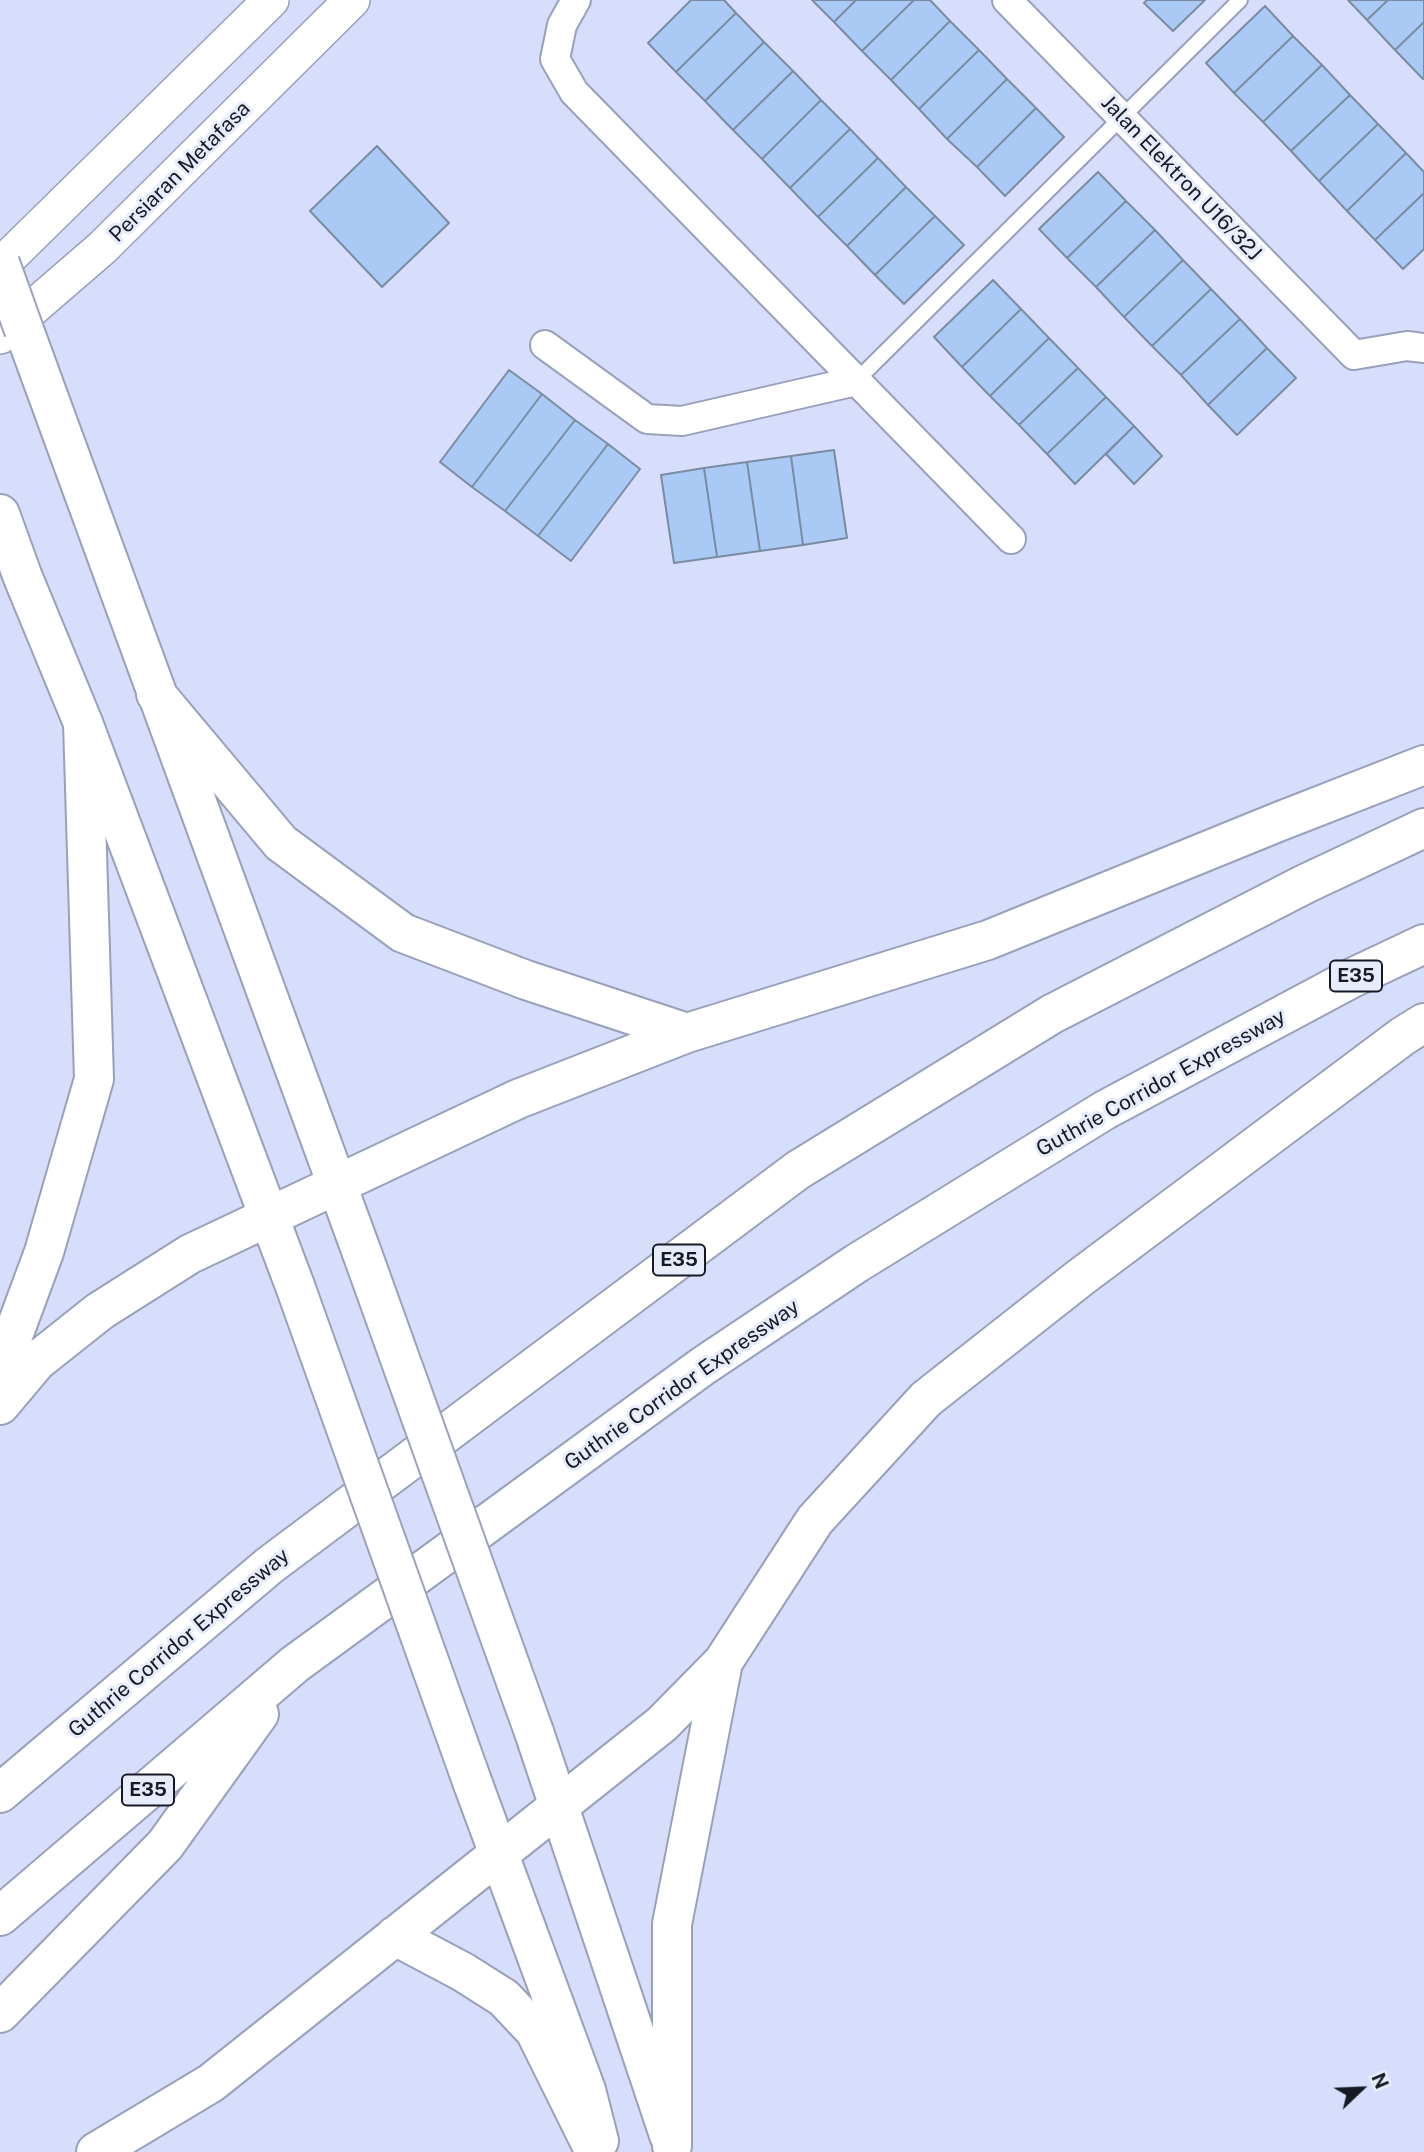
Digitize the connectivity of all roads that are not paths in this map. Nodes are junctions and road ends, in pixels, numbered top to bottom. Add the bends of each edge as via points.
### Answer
1 (271, 0) edge
2 (352, 0) edge
3 (576, 0) edge
4 (1007, 0) edge
5 (1240, 0) edge
6 (1122, 117) junction
7 (0, 265) edge
8 (0, 336) edge
9 (544, 345) dead end
10 (1424, 348) edge
11 (856, 381) junction
12 (0, 514) edge
13 (1011, 539) dead end
14 (156, 694) junction
15 (83, 723) junction
16 (1424, 765) edge
17 (1424, 828) edge
18 (1424, 944) edge
19 (1424, 1023) edge
20 (687, 1033) junction
21 (337, 1186) junction
22 (271, 1218) junction
23 (0, 1371) edge
24 (0, 1405) edge
25 (723, 1662) junction
26 (295, 1664) junction
27 (0, 1793) edge
28 (560, 1807) junction
29 (499, 1852) junction
30 (0, 1916) edge
31 (395, 1936) junction
32 (0, 2013) edge
33 (673, 2149) edge
34 (96, 2152) edge
35 (595, 2152) edge
36 (601, 2152) edge

1 - 7 street
2 - 8 street, Persiaran Metafasa via 103,248
3 - 11 street via 562,25 555,59 574,92
4 - 6 street, Jalan Elektron U16/32J
5 - 6 lane
6 - 10 street, Jalan Elektron U16/32J via 1354,355 1407,346
6 - 11 lane
7 - 14 main road, bridge
9 - 11 street via 647,419 682,421
11 - 13 street
12 - 15 main road
14 - 20 main road via 281,843 403,933
14 - 21 main road
15 - 22 main road
15 - 23 main road via 94,1079 44,1252
16 - 20 main road via 988,940
17 - 27 main road, Guthrie Corridor Expressway / E35 via 1052,1014 798,1170 270,1565
18 - 26 main road, Guthrie Corridor Expressway / E35 via 1105,1110 858,1263 703,1366
19 - 25 main road via 1081,1277 926,1399 815,1520
20 - 21 main road via 518,1099
21 - 22 main road
21 - 28 main road, bridge
22 - 24 main road via 190,1255 100,1311 37,1361
22 - 29 main road, bridge
25 - 28 main road via 662,1724
25 - 33 main road via 672,1924
26 - 30 main road, Guthrie Corridor Expressway / E35
26 - 32 main road via 165,1845
28 - 29 main road
28 - 33 main road
29 - 31 main road
29 - 36 main road via 586,2090
31 - 34 main road via 211,2083
31 - 35 main road via 504,1998 536,2031

